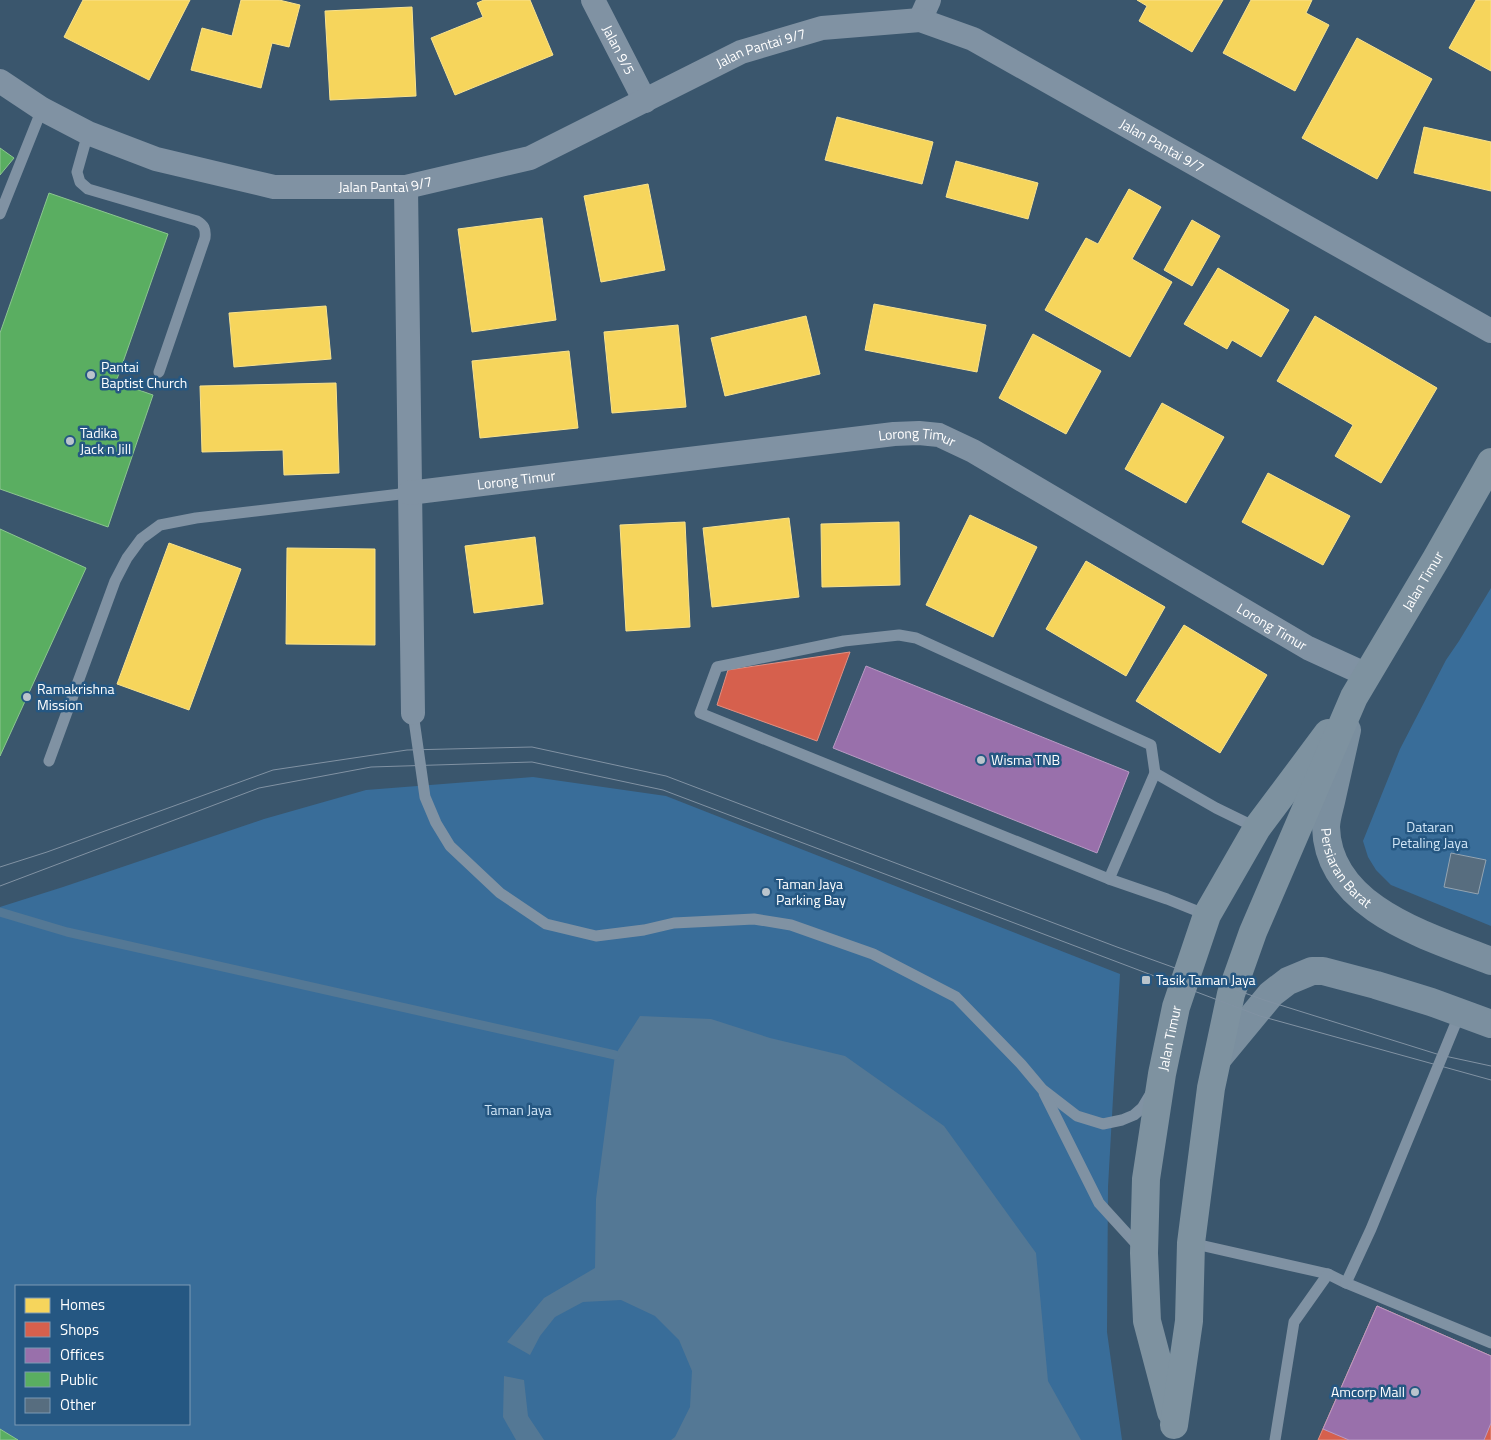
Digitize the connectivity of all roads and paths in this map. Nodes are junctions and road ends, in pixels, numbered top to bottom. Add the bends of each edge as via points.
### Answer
1 (593, 0) edge
2 (924, 10) edge
3 (0, 81) edge
4 (645, 101) junction
5 (42, 110) junction
6 (88, 132) junction
7 (406, 187) junction
8 (0, 214) edge
9 (1491, 331) edge
10 (159, 372) dead end
11 (1491, 462) edge
12 (409, 493) junction
13 (1360, 686) junction
14 (413, 713) joint
15 (50, 761) dead end
16 (1155, 773) junction
17 (1257, 828) junction
18 (1109, 879) junction
19 (1207, 915) junction
20 (1491, 961) edge
21 (1460, 1012) junction
22 (1491, 1024) edge
23 (1218, 1058) junction
24 (1162, 1074) junction
25 (1042, 1089) junction
26 (1191, 1243) junction
27 (1144, 1253) junction
28 (1328, 1274) junction
29 (1346, 1283) junction
30 (1491, 1343) edge
31 (1176, 1432) edge
32 (1275, 1440) edge

1 - 4 street, Jalan 9/5
2 - 4 street, Jalan Pantai 9/7 via 822,28 741,52
2 - 9 street, Jalan Pantai 9/7
3 - 5 street, Jalan Pantai 9/7
4 - 7 street, Jalan Pantai 9/7 via 530,158
5 - 6 street, Jalan Pantai 9/7
5 - 8 lane
6 - 7 street, Jalan Pantai 9/7 via 156,159 274,188
6 - 10 lane via 77,172 80,182 88,189 197,221 206,231
7 - 12 street
11 - 13 main road, Jalan Timur
12 - 13 street, Lorong Timur via 894,434 939,435 973,451 1308,648
12 - 14 street
12 - 15 lane via 160,524 141,539 115,581
13 - 17 main road, Jalan Timur
13 - 20 street, Persiaran Barat via 1326,826 1330,854 1354,890 1402,926
13 - 23 main road, Jalan Timur via 1254,932 1231,994
14 - 25 lane via 425,797 450,846 500,893 546,924 596,936 644,930 674,922 754,919 791,925 873,954 956,997
16 - 17 lane
16 - 18 lane
16 - 18 lane via 1151,745 916,638 899,635 844,641 717,667 700,713
17 - 19 main road, Jalan Timur
18 - 19 lane
19 - 24 main road, Jalan Timur via 1176,1007
21 - 22 street
21 - 23 street via 1376,985 1323,971 1312,972 1288,981 1271,994
21 - 29 lane
23 - 26 main road, Jalan Timur
24 - 25 lane via 1138,1112 1103,1124 1077,1116
24 - 27 main road, Jalan Timur via 1146,1179
25 - 27 lane via 1099,1203
26 - 28 lane
26 - 31 main road, Jalan Timur via 1189,1321
27 - 31 main road, Jalan Timur via 1147,1321
28 - 29 lane
28 - 32 lane via 1294,1322
29 - 30 lane

